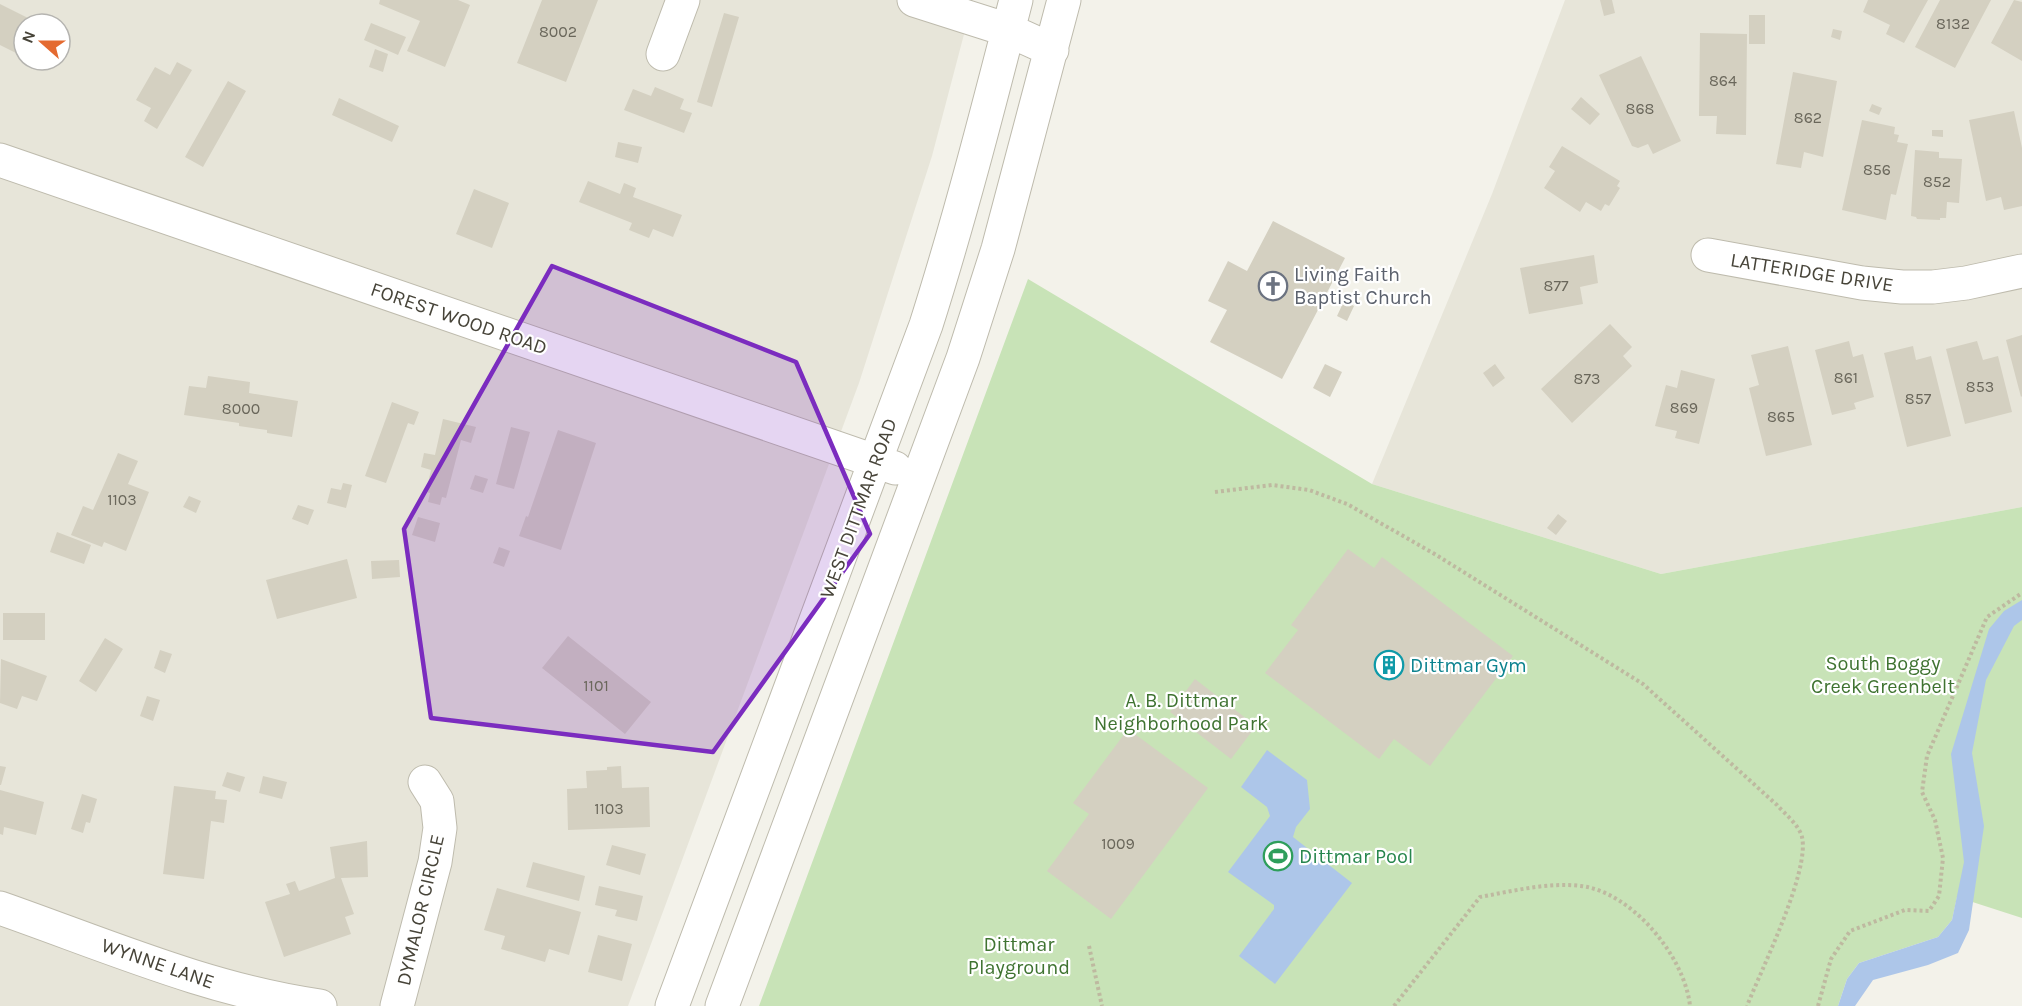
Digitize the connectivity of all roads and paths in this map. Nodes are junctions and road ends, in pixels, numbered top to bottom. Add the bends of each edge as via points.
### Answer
1 (683, 0) edge
2 (914, 0) edge
3 (1064, 0) edge
4 (1012, 15) edge
5 (1052, 50) junction
6 (663, 54) dead end
7 (0, 160) edge
8 (1708, 255) dead end
9 (2022, 271) edge
10 (876, 460) junction
11 (918, 476) junction
12 (1215, 492) dead end
13 (2022, 593) edge
14 (425, 782) dead end
15 (0, 908) edge
16 (1089, 946) dead end
17 (320, 1006) edge
18 (397, 1006) edge
19 (672, 1006) edge
20 (722, 1006) edge
21 (1102, 1006) edge
22 (1394, 1006) edge
23 (1690, 1006) edge
24 (1747, 1006) edge
25 (1818, 1006) edge

1 - 6 street
2 - 4 street
3 - 5 street
4 - 5 street
4 - 10 street, WEST DITTMAR ROAD via 952,243
5 - 11 street via 987,286
7 - 10 street, FOREST WOOD ROAD
8 - 9 street, LATTERIDGE DRIVE via 1902,287 1966,283
10 - 11 street, FOREST WOOD ROAD
10 - 19 street, WEST DITTMAR ROAD
11 - 20 street
12 - 24 path via 1272,485 1309,490 1347,504 1643,684 1777,805 1802,836 1802,856 1796,887
13 - 25 path via 1987,617 1927,756 1922,792 1935,820 1942,858 1939,896 1929,911 1905,910 1850,931 1831,958
14 - 18 street, DYMALOR CIRCLE via 437,801 440,828 435,862
15 - 17 street, WYNNE LANE via 202,979
16 - 21 path
22 - 23 path via 1480,897 1554,885 1583,886 1604,892 1628,907 1667,947 1682,974

